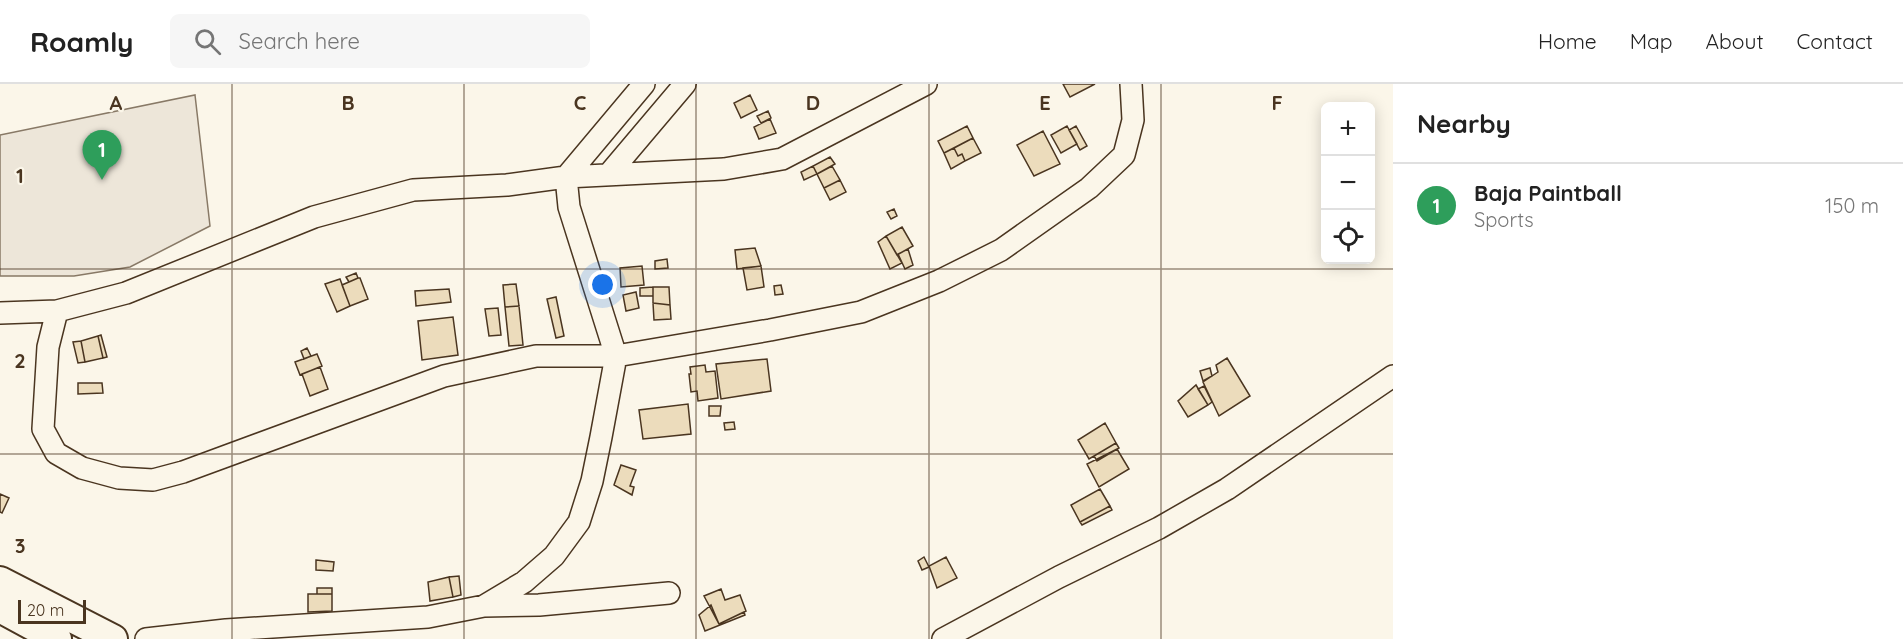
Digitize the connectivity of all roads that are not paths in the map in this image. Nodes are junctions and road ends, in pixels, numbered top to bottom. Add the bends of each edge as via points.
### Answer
1 (644, 84) edge
2 (685, 84) edge
3 (926, 84) edge
4 (1131, 84) edge
5 (608, 175) junction
6 (566, 177) junction
7 (57, 311) junction
8 (0, 313) edge
9 (616, 356) junction
10 (1393, 376) edge
11 (0, 581) edge
12 (669, 593) dead end
13 (484, 606) junction
14 (0, 608) edge
15 (57, 639) edge
16 (113, 639) edge
17 (146, 639) edge
18 (943, 639) edge

1 - 6 street
2 - 5 street
3 - 5 street via 782,159 724,169
4 - 9 street via 1132,120 1124,155 1089,188 1001,250 939,281 861,312
5 - 6 street
6 - 7 street via 413,190 314,217 126,293
6 - 9 street via 569,207
7 - 8 street
7 - 9 street via 48,347 43,429 56,453 82,468 119,478 153,480 183,472 444,376 536,356
9 - 13 street via 592,481 579,522 554,556 524,582
10 - 18 street via 1227,489
11 - 16 street
12 - 13 street
13 - 17 street via 428,617
14 - 15 street

